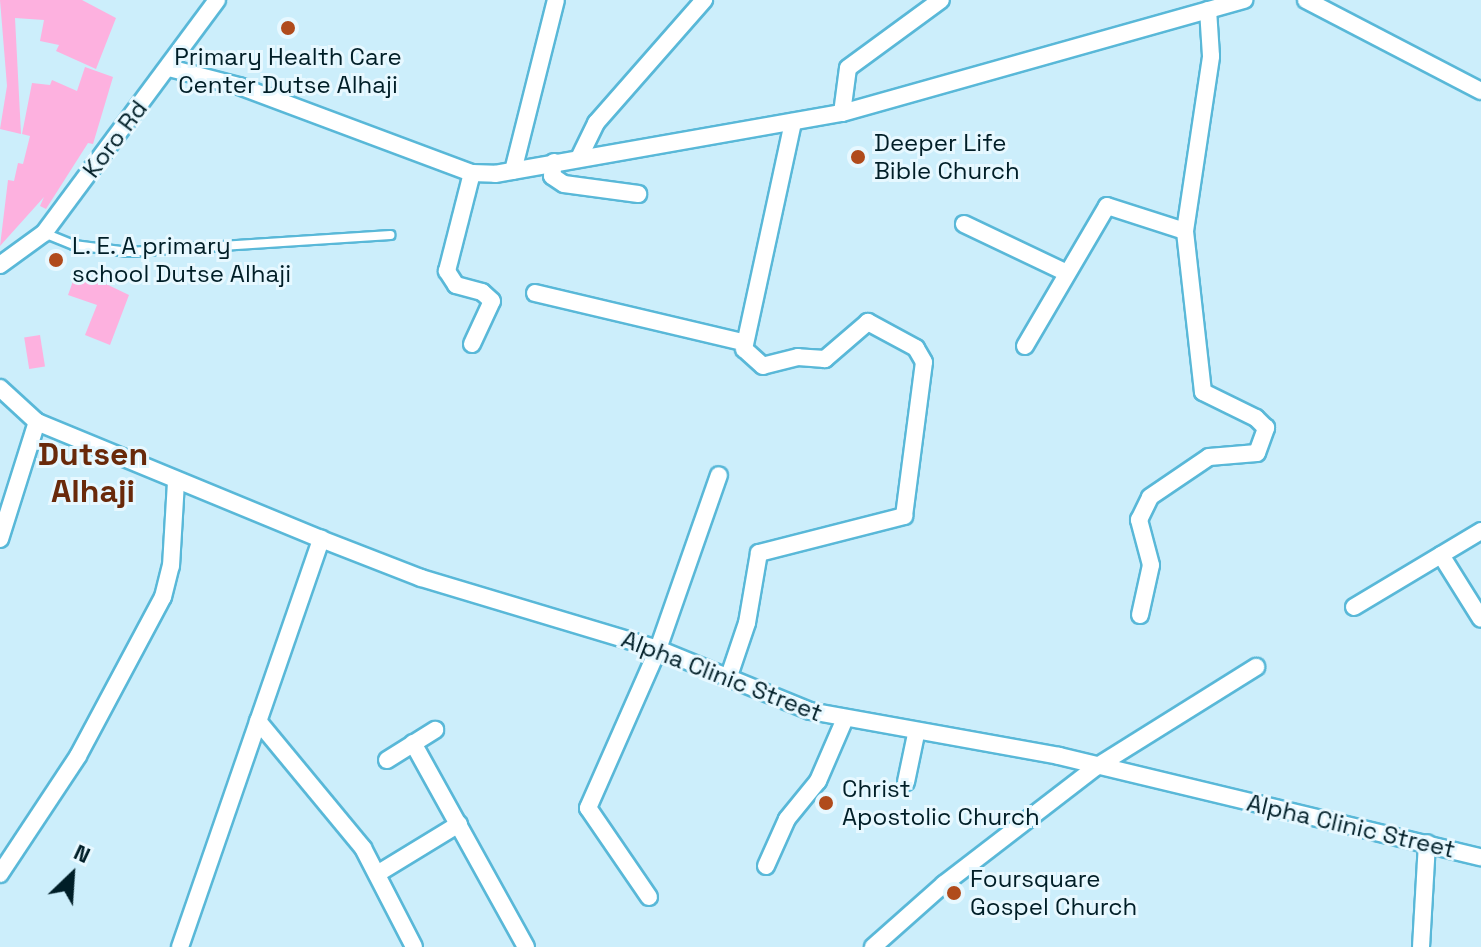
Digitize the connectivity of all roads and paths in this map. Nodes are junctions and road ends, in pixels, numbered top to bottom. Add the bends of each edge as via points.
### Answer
1 (217, 0) edge
2 (556, 0) edge
3 (704, 0) edge
4 (941, 0) edge
5 (1244, 0) edge
6 (1306, 0) edge
7 (1208, 10) junction
8 (169, 68) junction
9 (1481, 91) edge
10 (842, 113) junction
11 (793, 122) junction
12 (580, 156) junction
13 (554, 162) junction
14 (513, 171) junction
15 (472, 173) junction
16 (638, 194) dead end
17 (964, 224) dead end
18 (1185, 231) junction
19 (44, 233) junction
20 (390, 235) dead end
21 (0, 265) edge
22 (1067, 273) junction
23 (535, 293) dead end
24 (742, 342) junction
25 (472, 344) dead end
26 (1025, 346) dead end
27 (0, 388) edge
28 (37, 422) junction
29 (719, 475) dead end
30 (176, 481) junction
31 (1481, 531) edge
32 (0, 539) edge
33 (321, 539) junction
34 (1441, 555) junction
35 (1354, 607) dead end
36 (1140, 615) dead end
37 (1481, 619) edge
38 (658, 649) junction
39 (1256, 667) dead end
40 (728, 679) junction
41 (258, 721) junction
42 (844, 721) junction
43 (435, 730) dead end
44 (916, 734) junction
45 (413, 743) junction
46 (387, 760) dead end
47 (1096, 767) junction
48 (906, 782) dead end
49 (459, 824) junction
50 (1427, 843) junction
51 (1481, 857) edge
52 (766, 866) dead end
53 (0, 874) edge
54 (377, 874) junction
55 (649, 897) dead end
56 (180, 947) edge
57 (414, 947) edge
58 (526, 947) edge
59 (873, 947) edge
60 (1421, 947) edge

1 - 8 street, Koro Rd
2 - 14 street
3 - 12 street via 596,123
4 - 10 street via 848,68
5 - 7 street
6 - 9 street
7 - 10 street
7 - 18 street via 1211,56
8 - 15 street via 254,91
8 - 19 street, Koro Rd
10 - 11 street
11 - 12 street
11 - 24 street
12 - 13 street
13 - 14 street
13 - 16 street via 552,176 564,184
14 - 15 street
15 - 25 street via 447,271 456,285 482,292 492,301
17 - 22 street
18 - 22 street via 1107,206
18 - 36 street via 1203,392 1266,428 1257,453 1209,457 1150,497 1139,520 1151,565
19 - 20 lane via 74,245 129,252
19 - 21 street, Koro Rd
22 - 26 street
23 - 24 street
24 - 40 street via 763,366 798,357 825,359 868,322 916,348 924,362 904,516 759,553 747,623
27 - 28 street, Alpha Clinic Street
28 - 30 street, Alpha Clinic Street
28 - 32 street
29 - 38 street
30 - 33 street, Alpha Clinic Street
30 - 53 street via 171,566 163,597 78,756
31 - 34 street
33 - 38 street, Alpha Clinic Street via 421,578
33 - 41 street
34 - 35 street
34 - 37 street
38 - 40 street, Alpha Clinic Street
38 - 55 street via 588,808
39 - 47 street
40 - 42 street, Alpha Clinic Street
41 - 54 street via 346,826
41 - 56 street
42 - 44 street, Alpha Clinic Street
42 - 52 street via 818,781 787,819
43 - 45 street
44 - 47 street, Alpha Clinic Street via 1059,756
44 - 48 street
45 - 46 street
45 - 49 street
47 - 50 street, Alpha Clinic Street
47 - 59 street via 944,884
49 - 54 street
49 - 58 street
50 - 51 street, Alpha Clinic Street
50 - 60 street
54 - 57 street

